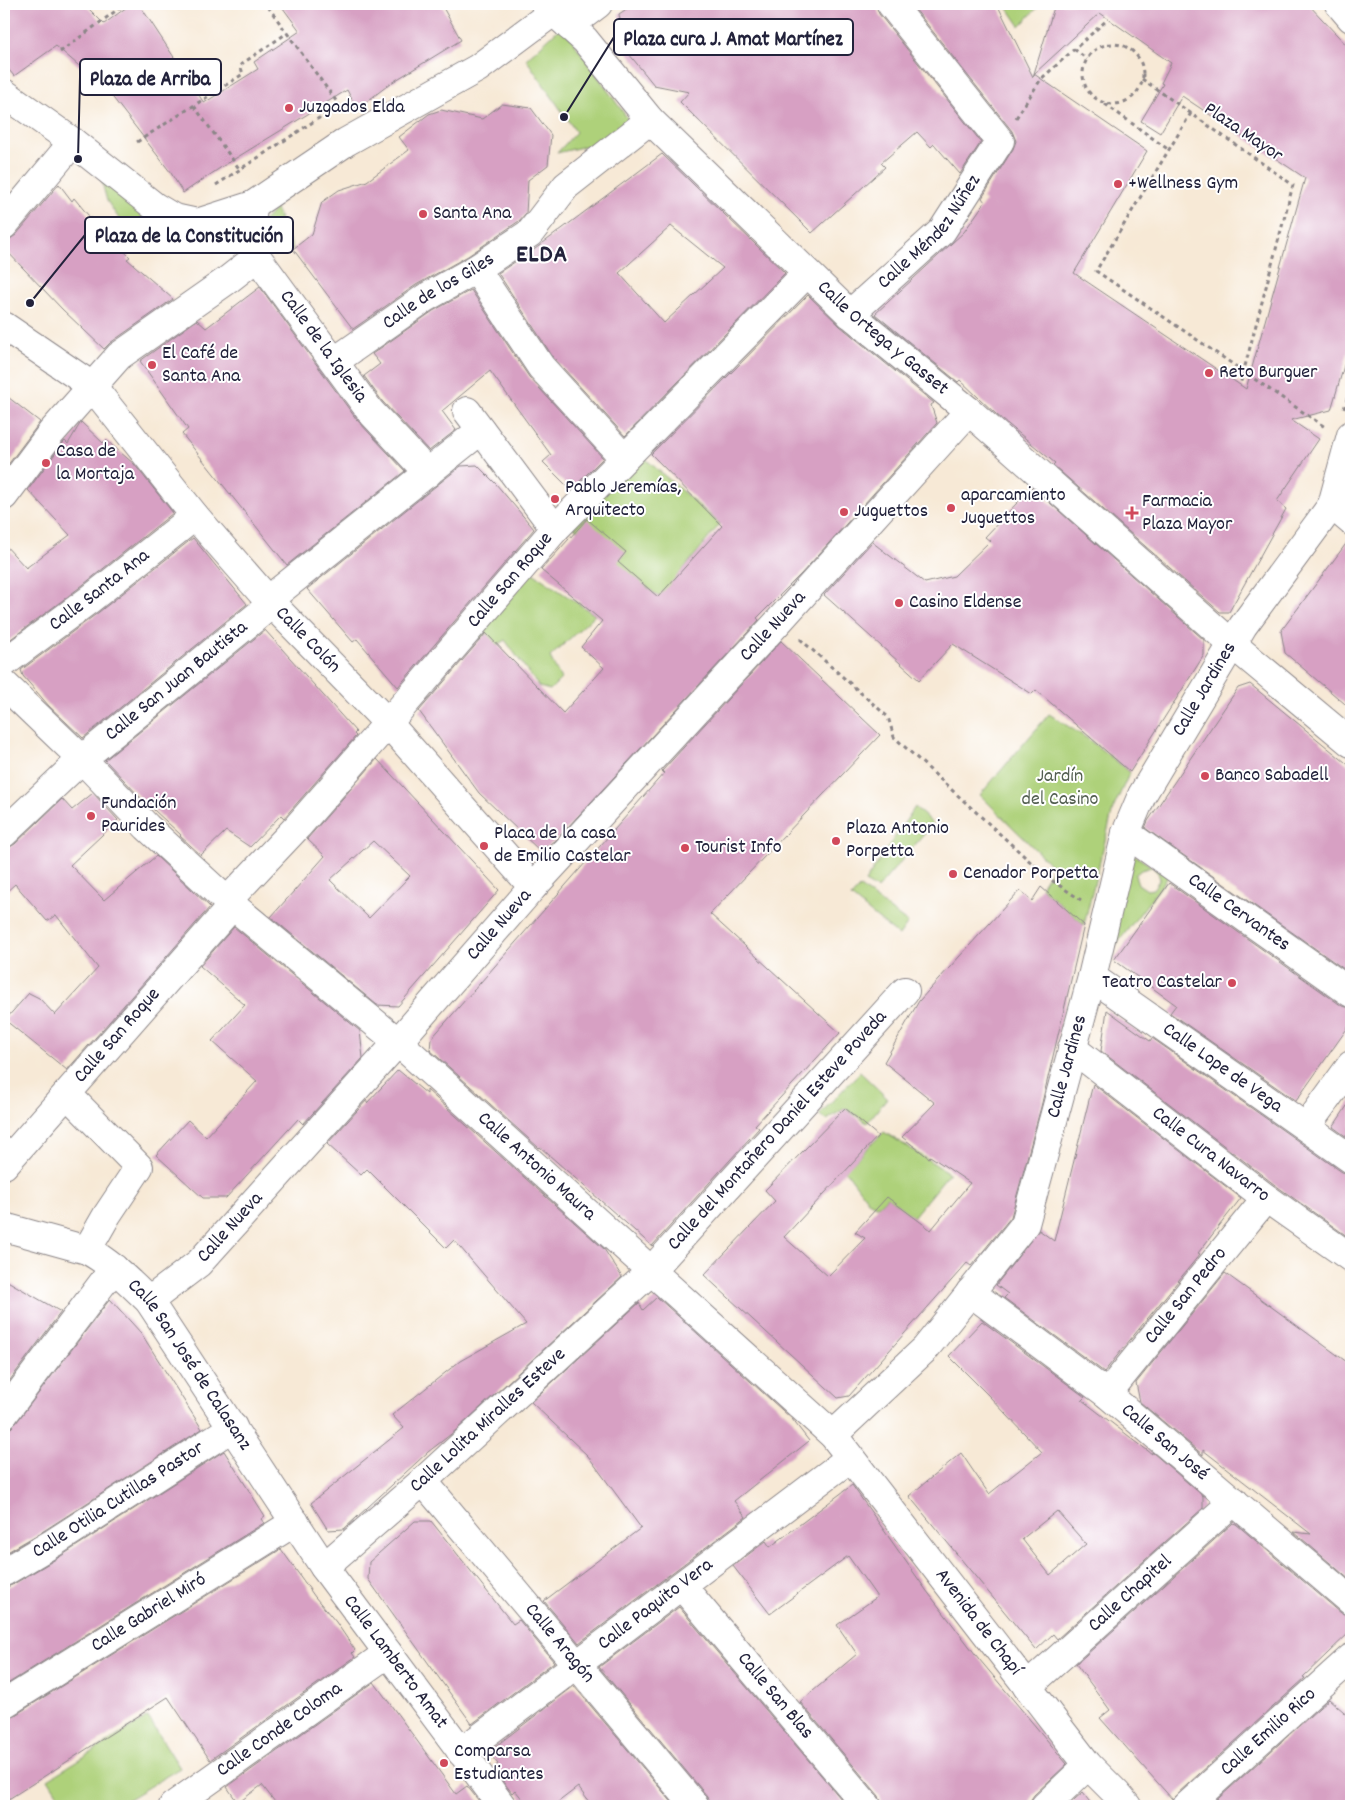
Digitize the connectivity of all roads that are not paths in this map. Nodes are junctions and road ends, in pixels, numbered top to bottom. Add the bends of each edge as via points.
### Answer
1 (598, 4) edge
2 (891, 4) edge
3 (1339, 4) edge
4 (556, 14) edge
5 (1351, 18) edge
6 (4, 93) edge
7 (650, 120) junction
8 (73, 142) junction
9 (253, 205) junction
10 (4, 225) edge
11 (257, 258) junction
12 (476, 269) junction
13 (807, 273) junction
14 (850, 314) junction
15 (4, 326) edge
16 (335, 361) junction
17 (92, 386) junction
18 (969, 411) junction
19 (1340, 432) edge
20 (624, 458) junction
21 (428, 473) junction
22 (1351, 481) edge
23 (4, 496) edge
24 (1342, 513) edge
25 (195, 516) junction
26 (555, 529) junction
27 (270, 602) junction
28 (1232, 644) junction
29 (4, 663) edge
30 (4, 684) edge
31 (388, 723) junction
32 (1351, 744) edge
33 (82, 759) junction
34 (4, 833) edge
35 (1126, 833) junction
36 (533, 888) junction
37 (229, 904) junction
38 (1092, 977) junction
39 (905, 991) dead end
40 (1351, 993) edge
41 (398, 1042) junction
42 (1072, 1048) junction
43 (1351, 1065) edge
44 (67, 1094) junction
45 (1306, 1128) junction
46 (1351, 1159) edge
47 (4, 1165) edge
48 (1266, 1198) junction
49 (4, 1227) edge
50 (87, 1250) junction
51 (1351, 1258) edge
52 (114, 1268) junction
53 (650, 1272) junction
54 (970, 1292) junction
55 (149, 1301) junction
56 (1107, 1394) junction
57 (4, 1414) edge
58 (233, 1427) junction
59 (832, 1435) junction
60 (850, 1458) junction
61 (423, 1481) junction
62 (1234, 1501) junction
63 (295, 1522) junction
64 (324, 1567) junction
65 (4, 1572) edge
66 (682, 1586) junction
67 (1351, 1601) edge
68 (388, 1653) junction
69 (1351, 1658) edge
70 (577, 1665) junction
71 (1027, 1687) junction
72 (4, 1704) edge
73 (461, 1752) junction
74 (1088, 1766) junction
75 (172, 1806) edge
76 (502, 1806) edge
77 (695, 1806) edge
78 (867, 1806) edge
79 (1045, 1806) edge
80 (1127, 1806) edge
81 (1187, 1806) edge

1 - 4 street
2 - 14 street, Calle Méndez Núñez via 1000,141 942,231
3 - 5 street
4 - 7 street, Calle Ortega y Gasset via 585,40
4 - 9 street via 478,68 346,142
6 - 8 street
7 - 12 street, Calle de los Giles via 566,186 530,233
7 - 13 street, Calle Ortega y Gasset
8 - 9 street via 174,218 197,223
8 - 10 street
9 - 11 street, Calle de la Iglesia via 250,229
11 - 16 street, Calle de la Iglesia
11 - 17 street via 118,356
12 - 16 street, Calle de los Giles via 425,298
12 - 20 street via 541,367
13 - 14 street, Calle Ortega y Gasset
13 - 20 street, Calle San Roque
14 - 18 street, Calle Ortega y Gasset
15 - 17 street, Calle Colón
16 - 21 street, Calle de la Iglesia via 370,411
17 - 23 street via 51,433
17 - 25 street, Calle Colón
18 - 28 street, Calle Ortega y Gasset
18 - 36 street, Calle Nueva
19 - 24 street, Calle Jardines
20 - 26 street, Calle San Roque
21 - 26 street, Calle San Juan Bautista via 474,421
21 - 27 street, Calle San Juan Bautista
22 - 24 street, Calle Jardines
24 - 28 street, Calle Jardines via 1243,626
25 - 27 street, Calle Colón
25 - 29 street, Calle Santa Ana
26 - 31 street, Calle San Roque
27 - 31 street, Calle Colón
27 - 33 street, Calle San Juan Bautista
28 - 32 street, Calle Ortega y Gasset
28 - 35 street, Calle Jardines via 1142,794
30 - 33 street, Calle Antonio Maura
31 - 36 street, Calle Colón
31 - 37 street, Calle San Roque
33 - 34 street, Calle San Juan Bautista
33 - 37 street, Calle Antonio Maura
35 - 38 street, Calle Jardines
35 - 40 street, Calle Cervantes
36 - 41 street, Calle Nueva
37 - 41 street, Calle Antonio Maura
37 - 44 street, Calle San Roque
38 - 42 street, Calle Jardines
38 - 45 street, Calle Lope de Vega
39 - 53 street, Calle del Montañero Daniel Esteve Poveda
41 - 53 street, Calle Antonio Maura
41 - 55 street, Calle Nueva via 199,1262
42 - 48 street, Calle Cura Navarro
42 - 54 street, Calle Jardines via 1025,1224
43 - 45 street
44 - 47 street, Calle San Roque
44 - 50 street via 139,1167
45 - 46 street, Calle Lope de Vega
48 - 51 street, Calle Cura Navarro
48 - 56 street, Calle San Pedro
49 - 50 street, Calle San José de Calasanz
50 - 52 street, Calle San José de Calasanz
52 - 55 street, Calle San José de Calasanz
52 - 57 street
53 - 59 street, Calle Antonio Maura
53 - 61 street, Calle Lolita Miralles Esteve
54 - 56 street, Calle San José
54 - 59 street, Calle Jardines via 925,1349
55 - 58 street, Calle San José de Calasanz
56 - 62 street, Calle San José
58 - 63 street, Calle San José de Calasanz
58 - 65 street, Calle Otilia Cutillas Pastor
59 - 60 street, Avenida de Chapí
60 - 66 street, Calle Paquito Vera
60 - 71 street, Avenida de Chapí
61 - 64 street, Calle Lolita Miralles Esteve
61 - 70 street, Calle Aragón
62 - 67 street, Calle San José
62 - 71 street, Calle Chapitel
63 - 64 street, Calle San José de Calasanz
63 - 72 street, Calle Gabriel Miró
64 - 68 street, Calle Lamberto Amat
66 - 70 street, Calle Paquito Vera
66 - 78 street, Calle San Blas
68 - 73 street, Calle Lamberto Amat
68 - 75 street, Calle Conde Coloma
69 - 81 street, Calle Emilio Rico
70 - 73 street, Calle Paquito Vera
70 - 77 street, Calle Aragón
71 - 74 street, Avenida de Chapí
73 - 76 street, Calle Lamberto Amat
74 - 79 street
74 - 80 street, Avenida de Chapí

